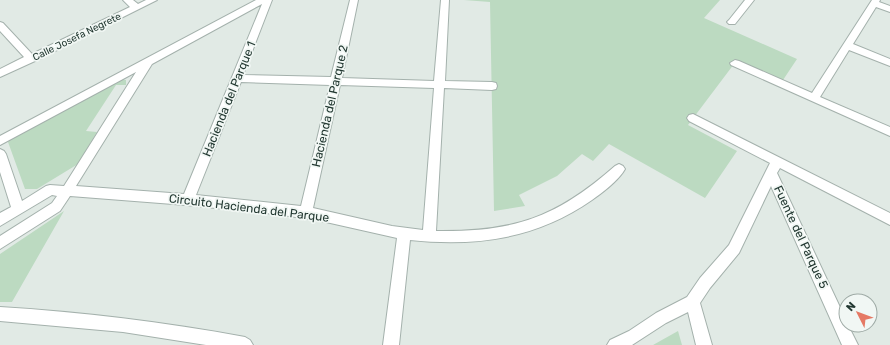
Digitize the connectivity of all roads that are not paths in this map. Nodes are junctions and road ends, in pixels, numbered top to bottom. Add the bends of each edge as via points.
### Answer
1 (127, 0) edge
2 (153, 0) edge
3 (263, 0) edge
4 (268, 0) edge
5 (354, 0) edge
6 (445, 0) edge
7 (750, 0) edge
8 (876, 2) edge
9 (137, 8) junction
10 (890, 9) edge
11 (732, 22) dead end
12 (0, 25) edge
13 (848, 46) junction
14 (31, 59) junction
15 (148, 62) junction
16 (735, 63) dead end
17 (890, 63) edge
18 (0, 73) edge
19 (237, 78) junction
20 (336, 82) junction
21 (439, 85) junction
22 (492, 86) dead end
23 (814, 98) junction
24 (693, 118) dead end
25 (890, 132) edge
26 (0, 141) edge
27 (0, 154) edge
28 (774, 167) junction
29 (619, 169) dead end
30 (67, 191) junction
31 (189, 198) junction
32 (18, 209) junction
33 (306, 212) junction
34 (890, 219) edge
35 (0, 220) edge
36 (404, 234) junction
37 (429, 237) junction
38 (0, 243) edge
39 (692, 302) junction
40 (0, 314) edge
41 (245, 345) edge
42 (391, 345) edge
43 (615, 345) edge
44 (704, 345) edge
45 (850, 345) edge

1 - 9 street
2 - 9 street, Calle Josefa Negrete
3 - 15 street
4 - 19 street, Hacienda del Parque 1
5 - 20 street, Hacienda del Parque 2
6 - 21 street
7 - 11 street
8 - 10 street
8 - 13 street
9 - 14 street, Calle Josefa Negrete
12 - 14 street
13 - 17 street
13 - 23 street
14 - 18 street, Calle Josefa Negrete
15 - 26 street
15 - 30 street
16 - 23 street
19 - 20 street
19 - 31 street, Hacienda del Parque 1
20 - 21 street
20 - 33 street, Hacienda del Parque 2
21 - 22 street
21 - 37 street
23 - 25 street
24 - 28 street
27 - 32 street
28 - 34 street
28 - 39 street via 734,249
28 - 45 street, Fuente del Parque 5
29 - 37 street, Circuito Hacienda del Parque via 588,195 541,222 476,238
30 - 31 street, Circuito Hacienda del Parque
30 - 32 street, Circuito Hacienda del Parque via 50,190
30 - 38 street via 56,207
31 - 33 street, Circuito Hacienda del Parque
32 - 35 street, Circuito Hacienda del Parque
33 - 36 street, Circuito Hacienda del Parque
36 - 37 street, Circuito Hacienda del Parque
36 - 42 street
39 - 43 street
39 - 44 street
40 - 41 street via 177,332

